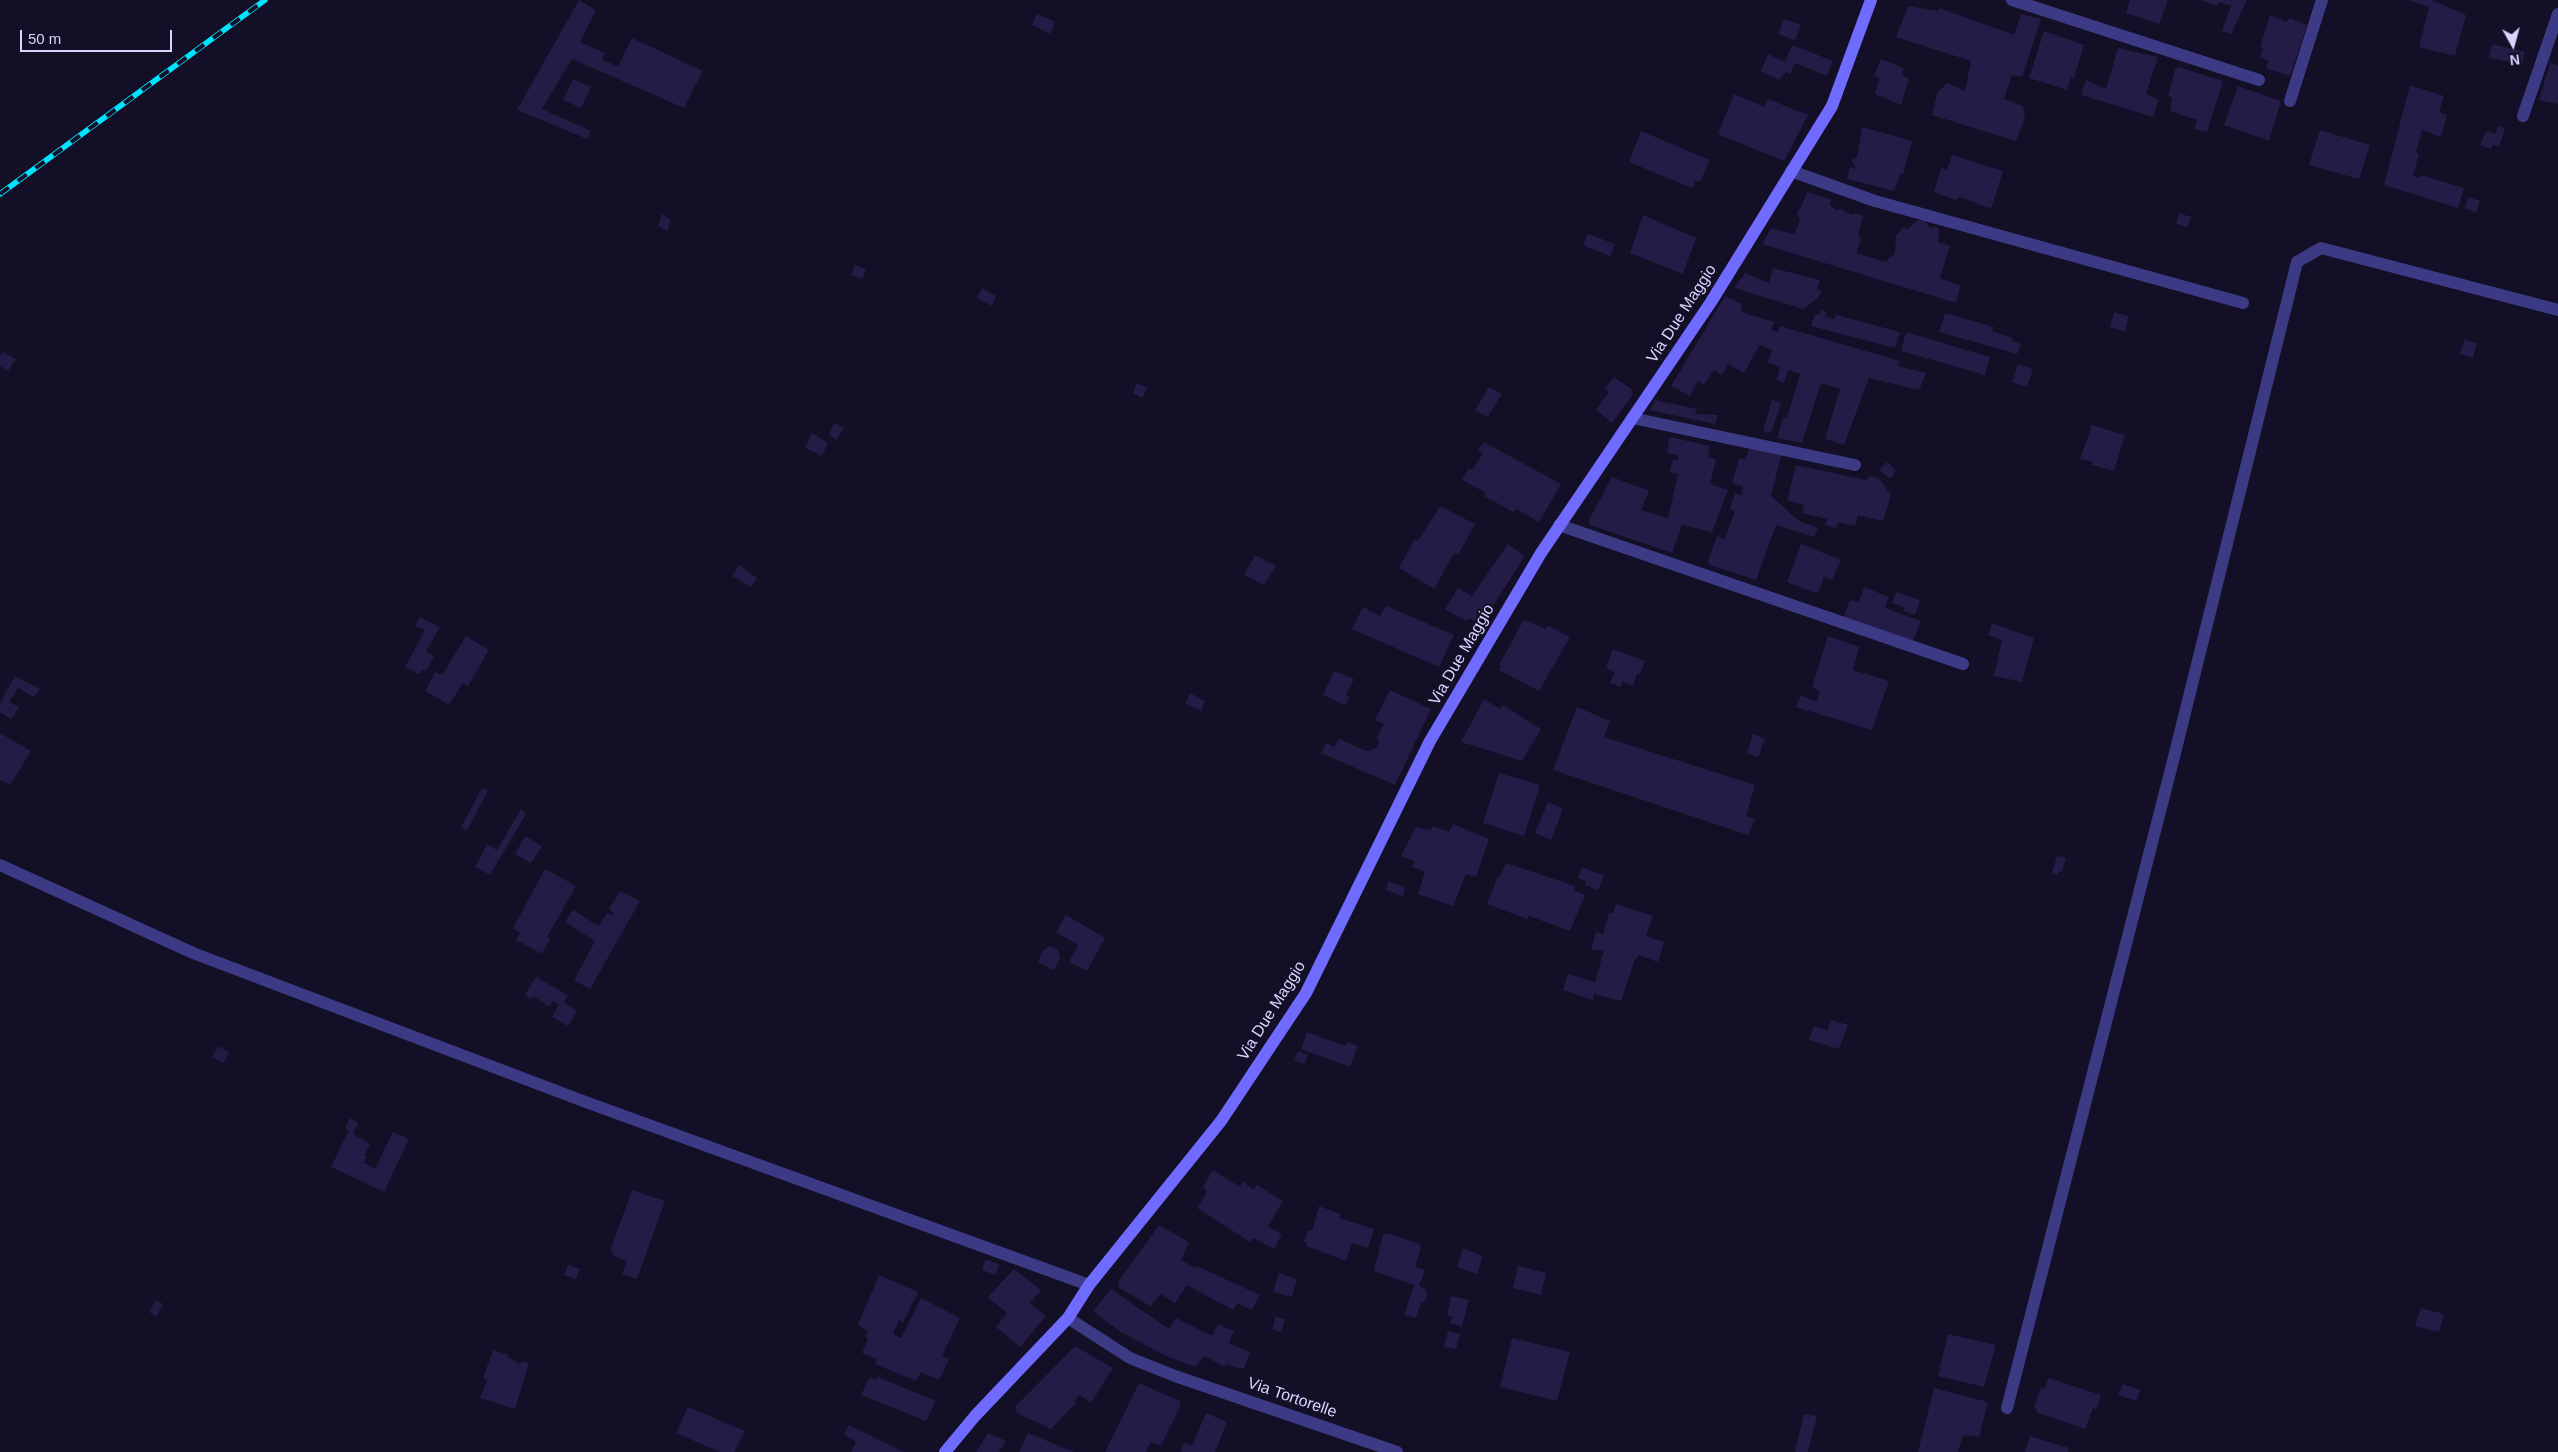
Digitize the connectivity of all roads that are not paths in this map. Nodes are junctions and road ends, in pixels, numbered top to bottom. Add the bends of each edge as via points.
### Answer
1 (1871, 0) edge
2 (2012, 0) edge
3 (2322, 0) edge
4 (2558, 14) edge
5 (2259, 80) dead end
6 (2290, 101) dead end
7 (2523, 116) dead end
8 (1791, 172) junction
9 (2242, 303) dead end
10 (2558, 310) edge
11 (1632, 418) junction
12 (1855, 465) dead end
13 (1559, 525) junction
14 (1963, 664) dead end
15 (0, 865) edge
16 (1089, 1285) junction
17 (1068, 1318) junction
18 (2007, 1408) dead end
19 (945, 1452) edge
20 (1397, 1452) edge

1 - 8 main road, Via Due Maggio via 1832,106
2 - 5 street
3 - 6 street
4 - 7 street
8 - 9 street via 1884,203
8 - 11 main road, Via Due Maggio via 1711,302
10 - 18 street via 2321,248 2297,262
11 - 12 street
11 - 13 main road, Via Due Maggio
13 - 14 street
13 - 16 main road, Via Due Maggio via 1430,741 1306,993 1221,1121
15 - 16 street via 202,957 583,1101
16 - 17 main road, Via Due Maggio
17 - 19 main road, Via Due Maggio
17 - 20 street, Via Tortorelle via 1130,1358

